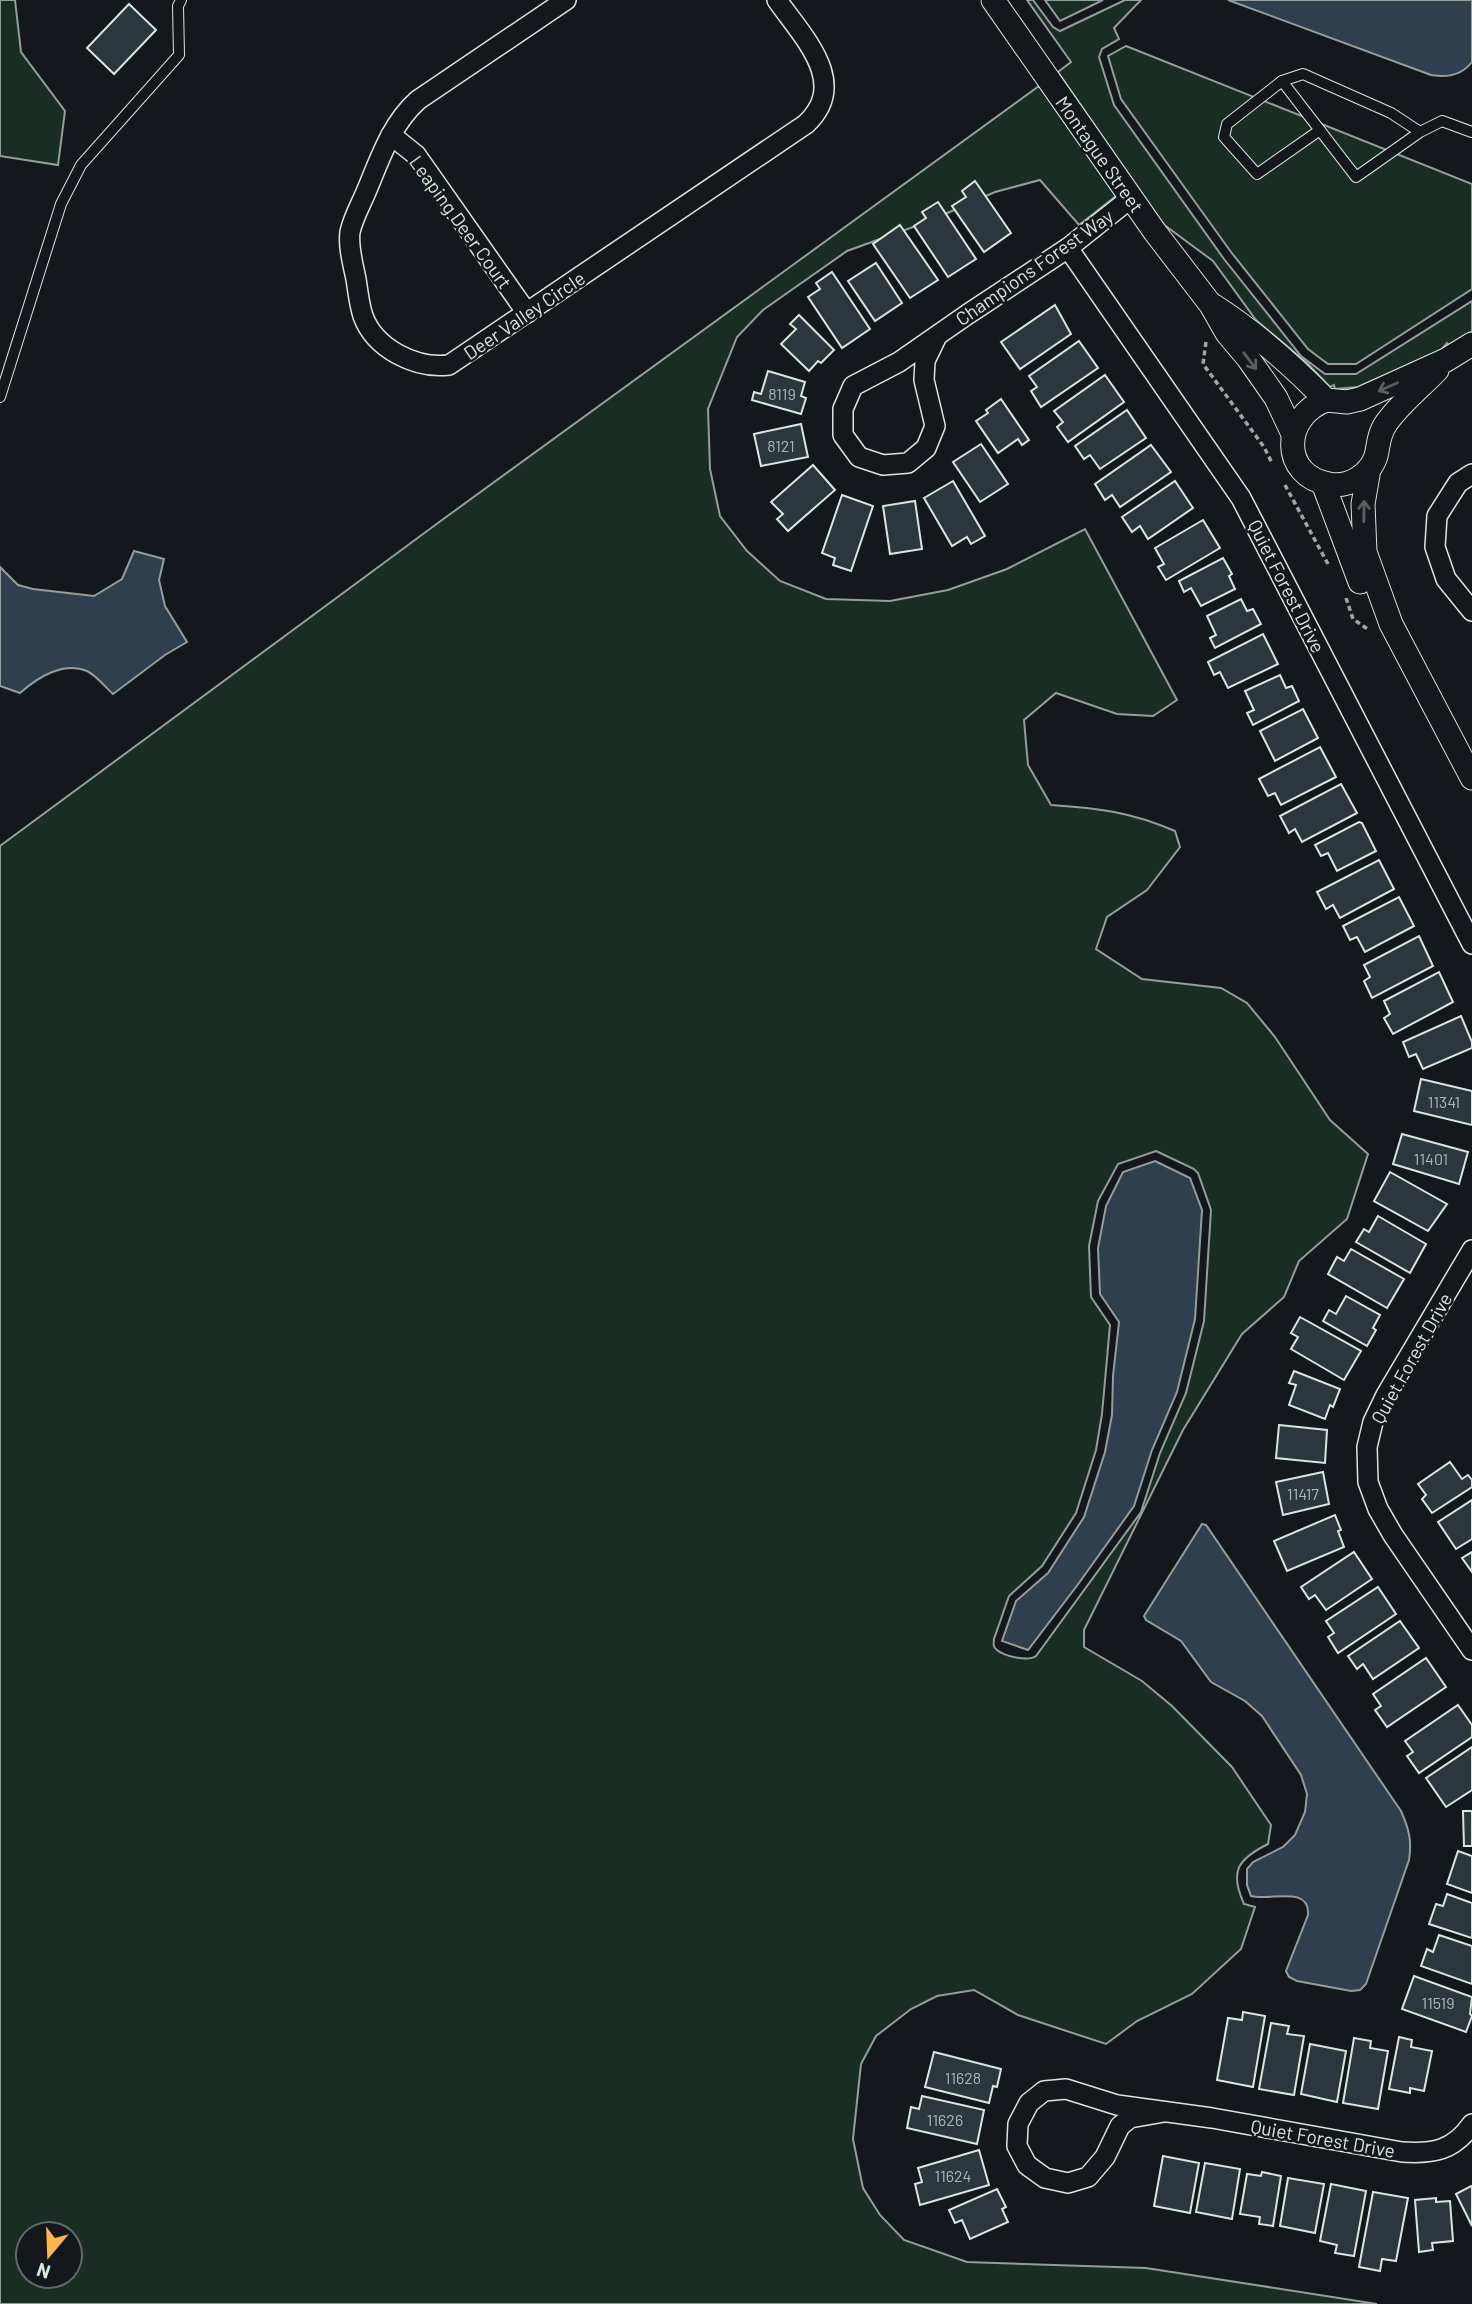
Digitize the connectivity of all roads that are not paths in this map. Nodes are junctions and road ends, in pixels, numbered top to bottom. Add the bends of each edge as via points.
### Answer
1 (181, 0) edge
2 (566, 0) edge
3 (777, 0) edge
4 (993, 0) edge
5 (1282, 81) junction
6 (1320, 130) junction
7 (1420, 132) junction
8 (1472, 132) edge
9 (391, 135) junction
10 (1131, 198) junction
11 (1068, 248) junction
12 (1211, 305) junction
13 (527, 313) junction
14 (937, 336) junction
15 (1472, 344) edge
16 (1446, 360) junction
17 (0, 397) edge
18 (1326, 400) junction
19 (1293, 433) junction
20 (1369, 469) junction
21 (1472, 474) edge
22 (1324, 483) junction
23 (1472, 611) edge
24 (1391, 624) junction
25 (1472, 778) edge
26 (1472, 944) edge
27 (1472, 1250) edge
28 (1472, 1650) edge
29 (1164, 2112) junction
30 (1472, 2123) edge

1 - 17 lane via 179,55 81,165 61,204
2 - 9 street, Deer Valley Circle via 418,100
3 - 13 street, Deer Valley Circle via 823,71 823,99 817,114
4 - 10 street, Montague Street
5 - 6 lane
5 - 6 lane via 1227,124 1224,137 1257,174
5 - 7 lane via 1303,74 1391,113
6 - 7 lane via 1356,177
7 - 8 lane via 1442,121
9 - 13 street, Leaping Deer Court via 416,155
9 - 13 street, Deer Valley Circle via 351,229 349,244 369,329 400,355 435,367 449,365
10 - 11 street, Champions Forest Way
10 - 12 street, Montague Street
11 - 14 street, Champions Forest Way
11 - 26 street, Quiet Forest Drive via 1241,498
12 - 18 street, Montague Street via 1248,328
12 -> 19 street, Montague Street via 1276,398
14 - 14 street, Champions Forest Way via 853,386 843,409 843,435 859,457 883,465 908,463 926,448 935,426 924,380 925,361
15 - 16 street
16 -> 18 street via 1360,399
16 - 20 street via 1386,423
18 - 19 street via 1304,412
19 - 22 street, Montague Street via 1297,461 1305,473
20 - 22 street via 1345,484
24 -> 20 street via 1365,552 1363,504
21 - 23 street via 1458,483 1437,516 1435,547 1446,579
22 - 24 street via 1362,587
24 - 25 street
27 - 28 street, Quiet Forest Drive via 1386,1395 1367,1447 1368,1482 1378,1509
29 - 29 street, Quiet Forest Drive via 1117,2105 1066,2089 1044,2091 1029,2103 1018,2124 1017,2146 1027,2165 1045,2178 1068,2183 1088,2177 1105,2157 1120,2126 1130,2118
29 - 30 street, Quiet Forest Drive via 1426,2153 1446,2148

